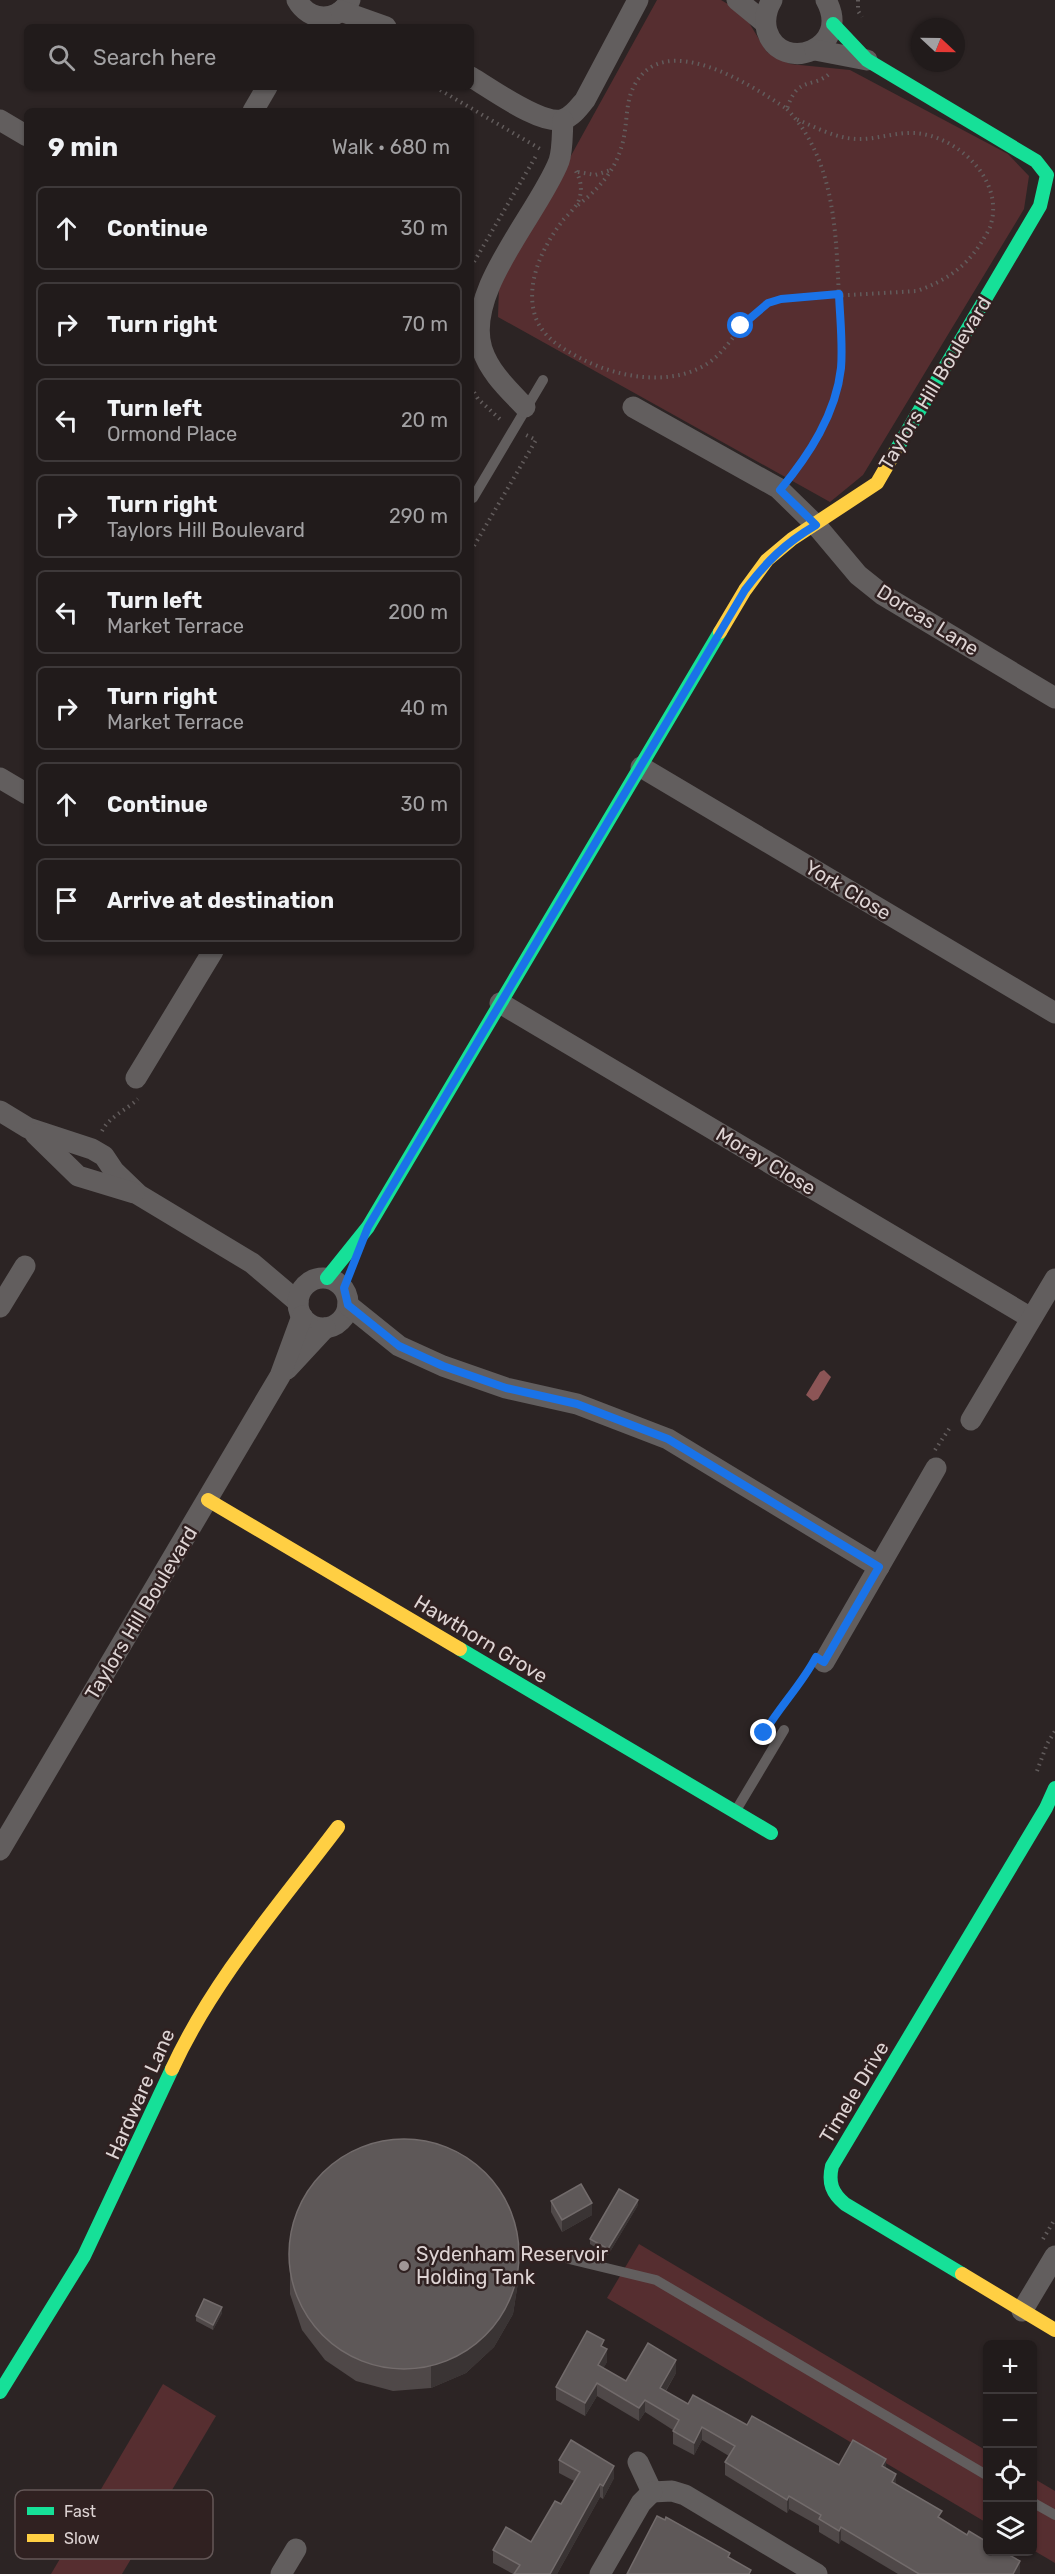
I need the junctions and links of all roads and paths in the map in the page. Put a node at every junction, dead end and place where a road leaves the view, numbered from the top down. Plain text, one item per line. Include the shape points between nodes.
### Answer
1 (638, 0) edge
2 (736, 0) edge
3 (772, 0) edge
4 (858, 0) edge
5 (299, 3) edge
6 (350, 4) edge
7 (831, 8) edge
8 (863, 20) dead end
9 (316, 22) edge
10 (765, 23) junction
11 (295, 24) edge
12 (382, 24) edge
13 (815, 50) junction
14 (867, 60) junction
15 (723, 72) dead end
16 (474, 79) edge
17 (265, 90) edge
18 (440, 90) edge
19 (256, 108) edge
20 (471, 108) edge
21 (787, 109) dead end
22 (474, 110) edge
23 (796, 118) junction
24 (0, 120) edge
25 (563, 120) junction
26 (24, 134) edge
27 (541, 149) junction
28 (559, 160) junction
29 (612, 169) junction
30 (577, 172) junction
31 (571, 212) junction
32 (474, 262) edge
33 (839, 294) junction
34 (543, 380) dead end
35 (525, 407) junction
36 (633, 407) dead end
37 (780, 490) junction
38 (474, 496) edge
39 (816, 525) junction
40 (1055, 698) edge
41 (641, 767) junction
42 (0, 778) edge
43 (24, 792) edge
44 (211, 954) edge
45 (500, 1003) junction
46 (1055, 1013) edge
47 (136, 1077) dead end
48 (0, 1111) edge
49 (28, 1128) junction
50 (139, 1195) junction
51 (368, 1227) joint
52 (252, 1263) junction
53 (25, 1266) dead end
54 (1055, 1279) edge
55 (332, 1301) junction
56 (0, 1307) edge
57 (300, 1309) junction
58 (1031, 1318) junction
59 (280, 1376) junction
60 (971, 1420) dead end
61 (936, 1468) dead end
62 (208, 1500) junction
63 (879, 1567) junction
64 (824, 1662) joint
65 (784, 1730) dead end
66 (777, 1741) junction
67 (1055, 1788) edge
68 (735, 1812) junction
69 (338, 1827) dead end
70 (771, 1833) dead end
71 (0, 1850) edge
72 (1055, 2256) edge
73 (569, 2259) dead end
74 (1022, 2311) junction
75 (1055, 2330) edge
76 (0, 2392) edge
77 (638, 2462) dead end
78 (983, 2474) edge
79 (652, 2492) junction
80 (1037, 2505) edge
81 (1055, 2515) edge
82 (297, 2549) dead end
83 (281, 2574) edge
84 (600, 2574) edge
85 (817, 2574) edge

1 - 25 street via 585,100
2 - 10 street
3 - 10 street
4 - 8 path
5 - 9 street
5 - 11 street
6 - 9 street
6 - 12 street
7 - 13 street via 824,44
7 - 14 street, Taylors Hill Boulevard
10 - 13 street, Taylors Hill Boulevard via 768,34 783,50 804,54
13 - 14 street, Taylors Hill Boulevard
14 - 39 street, Taylors Hill Boulevard via 1036,161 1047,175 1040,206 877,483
15 - 29 path via 681,61 662,62 644,73 634,86 621,151
16 - 25 street via 537,116
17 - 19 street
18 - 20 path
21 - 23 path
22 - 27 path
23 - 33 path via 822,168 836,231
23 - 33 path via 838,136 858,139 916,133 944,142 980,167 989,192 990,228 965,264 938,284 889,294
24 - 26 street
25 - 28 street
27 - 28 path
27 - 32 path
28 - 30 path
28 - 35 street via 481,308 482,347 496,377
29 - 30 path via 595,175
29 - 31 path via 594,193
30 - 31 path via 581,193
31 - 33 path via 537,265 532,308 546,337 589,363 615,372 647,378 691,371 720,354 741,326 768,303
33 - 37 path via 842,343 836,393 815,442
34 - 35 lane
35 - 38 lane
36 - 37 street, Dorcas Lane
37 - 39 street, Dorcas Lane
39 - 40 street, Dorcas Lane via 858,575 883,595
39 - 41 street, Taylors Hill Boulevard via 775,553 751,583
41 - 45 street, Taylors Hill Boulevard
41 - 46 street, York Close
42 - 43 street
44 - 47 street
45 - 51 street, Taylors Hill Boulevard
45 - 58 street, Moray Close
48 - 49 street
49 - 50 street via 78,1176
49 - 50 street via 104,1156
50 - 52 street
51 - 55 street, Taylors Hill Boulevard
52 - 55 street
52 - 57 street
53 - 56 street
54 - 58 street
55 - 57 street, Taylors Hill Boulevard via 299,1294
55 - 57 street via 311,1325
55 - 59 street, Taylors Hill Boulevard
55 - 63 street via 394,1342 443,1366 506,1388 577,1404 668,1439
57 - 59 street, Taylors Hill Boulevard
58 - 60 street
59 - 62 street, Taylors Hill Boulevard
61 - 63 street
62 - 68 street, Hawthorn Grove
62 - 71 street, Taylors Hill Boulevard
63 - 64 street
64 - 66 path via 816,1657 764,1733
65 - 66 lane
66 - 68 lane
67 - 74 street, Timele Drive via 829,2177 831,2188 845,2204
68 - 70 street, Hawthorn Grove
69 - 76 street, Hardware Lane via 210,1997 190,2030 84,2256
72 - 74 street
73 - 78 lane via 656,2280
74 - 75 street, Timele Drive
77 - 79 street
79 - 84 street via 641,2503
79 - 85 street via 685,2495
80 - 81 lane
82 - 83 street

